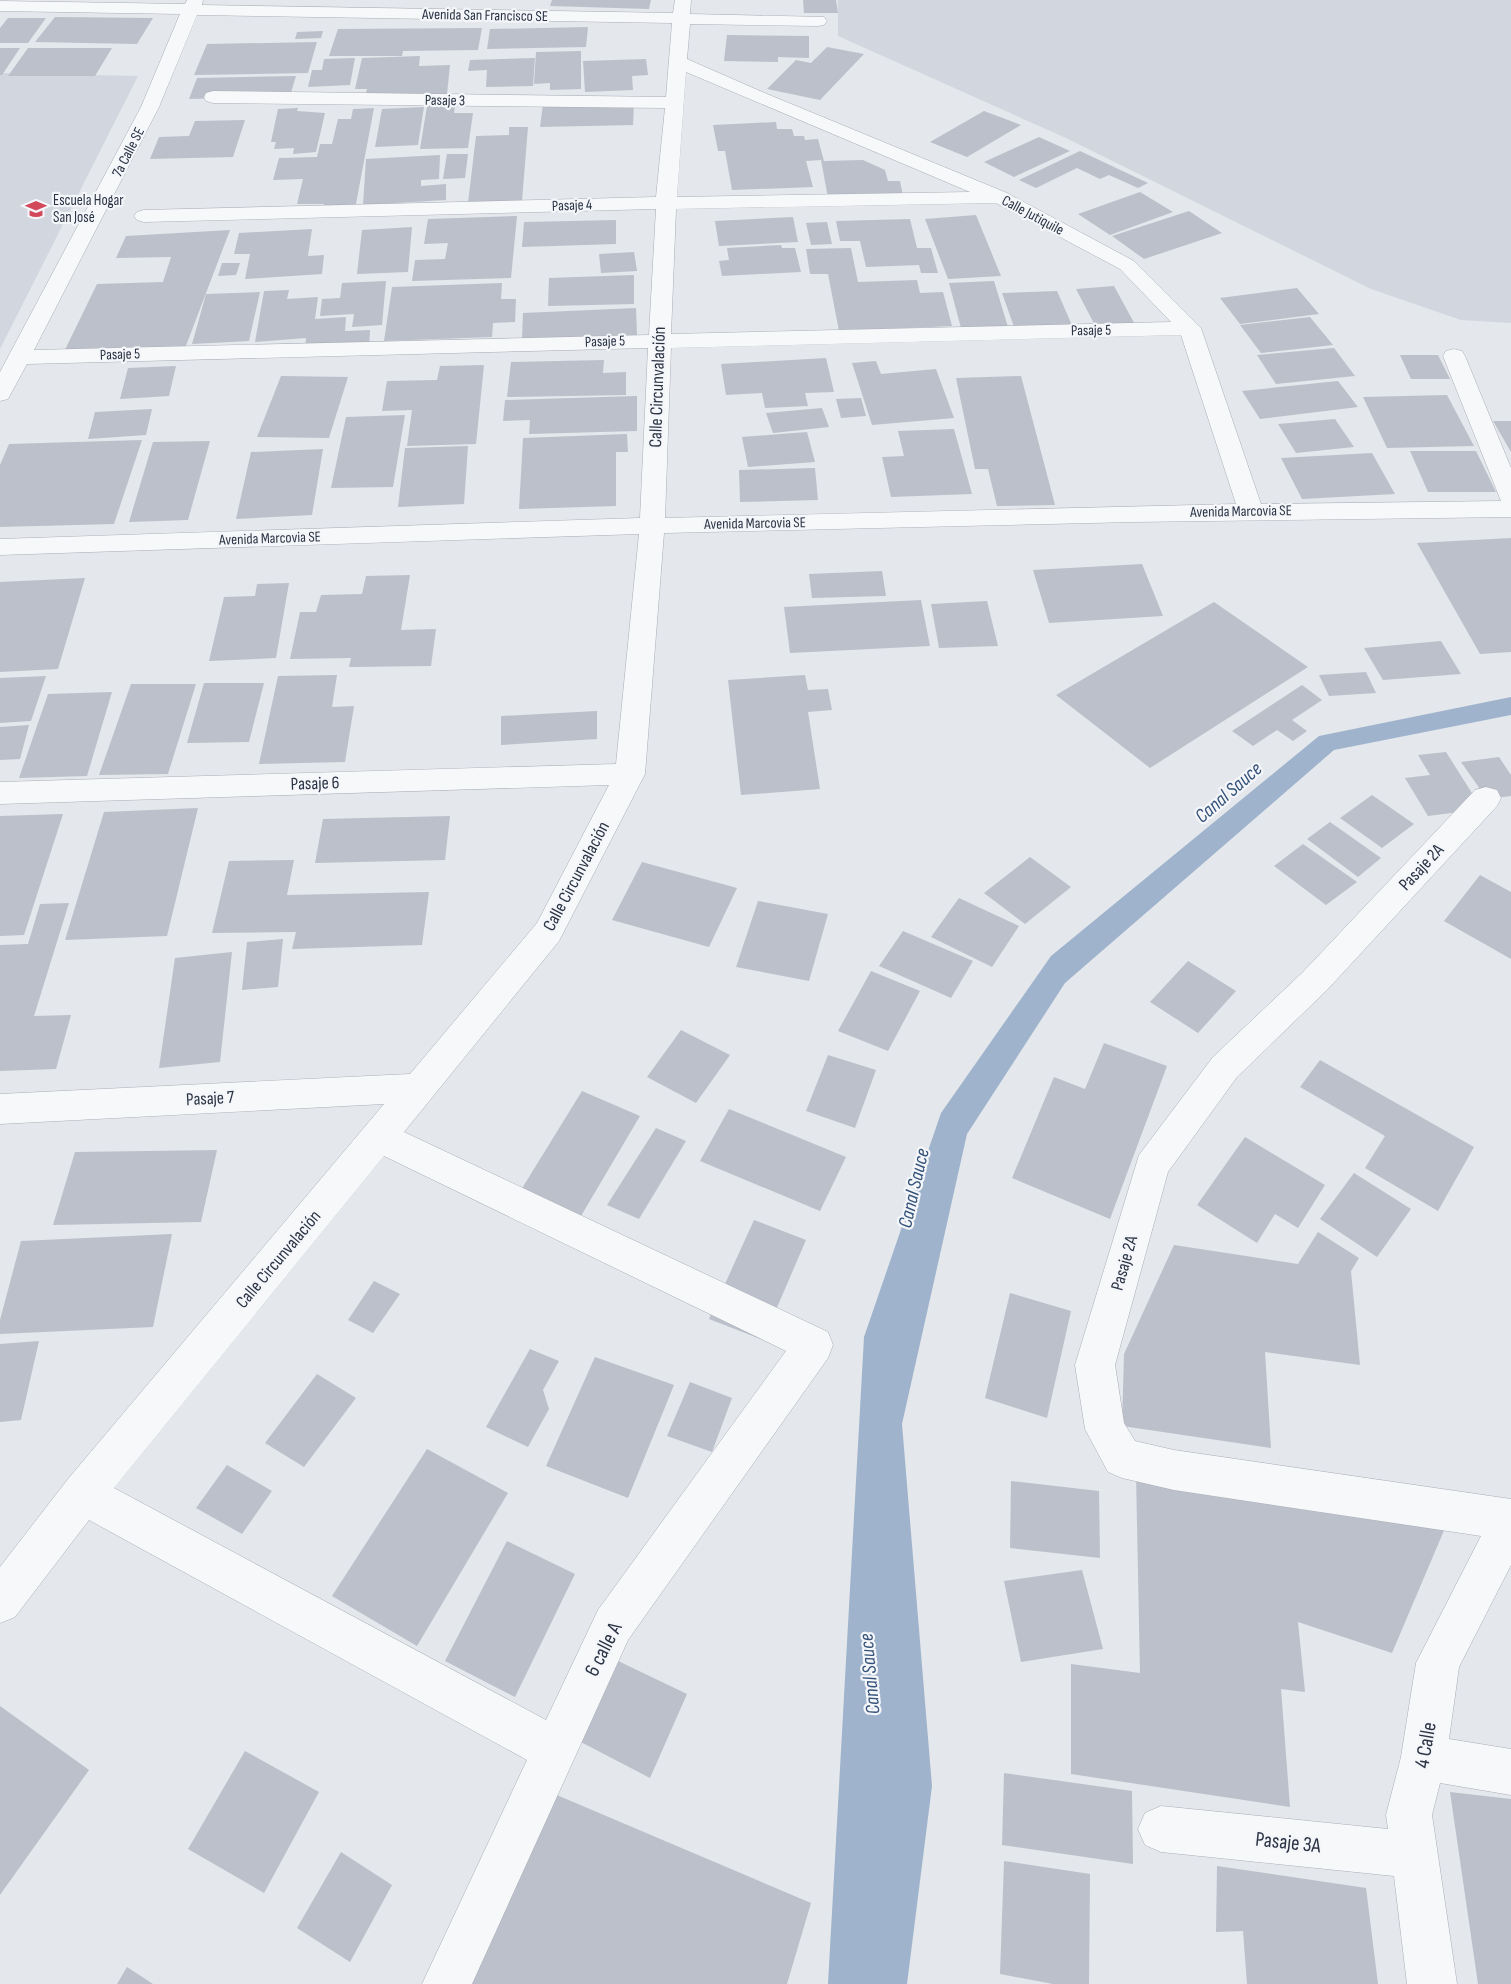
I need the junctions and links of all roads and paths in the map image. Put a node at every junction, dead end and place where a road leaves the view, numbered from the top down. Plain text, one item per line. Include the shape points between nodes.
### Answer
1 (192, 5) edge
2 (0, 6) edge
3 (682, 10) edge
4 (818, 21) dead end
5 (677, 61) junction
6 (213, 97) dead end
7 (676, 103) junction
8 (1000, 197) junction
9 (666, 203) junction
10 (144, 216) dead end
11 (1190, 328) junction
12 (659, 340) junction
13 (1454, 356) dead end
14 (21, 357) junction
15 (0, 394) edge
16 (1511, 498) edge
17 (1511, 509) edge
18 (1250, 510) junction
19 (652, 525) junction
20 (0, 547) edge
21 (630, 774) junction
22 (0, 793) edge
23 (1486, 798) dead end
24 (420, 1088) junction
25 (0, 1109) edge
26 (379, 1137) junction
27 (83, 1494) junction
28 (1511, 1520) edge
29 (0, 1602) edge
30 (555, 1750) junction
31 (1424, 1757) junction
32 (1511, 1772) edge
33 (1161, 1829) dead end
34 (1415, 1855) junction
35 (447, 1984) edge
36 (1432, 1984) edge

1 - 2 street, Avenida San Francisco SE
1 - 3 street, Avenida San Francisco SE
1 - 14 street, 7a Calle SE via 150,107
3 - 4 street, Avenida San Francisco SE
3 - 5 street, Calle Circunvalación
5 - 7 street, Calle Circunvalación
5 - 8 street, Calle Jutiquile
6 - 7 street, Pasaje 3
7 - 9 street, Calle Circunvalación
8 - 9 street, Pasaje 4
8 - 11 street, Calle Jutiquile via 1127,265
9 - 10 street, Pasaje 4
9 - 12 street, Calle Circunvalación
11 - 12 street, Pasaje 5
11 - 18 street, Calle Jutiquile
12 - 14 street, Pasaje 5
12 - 19 street, Calle Circunvalación
13 - 16 street
14 - 15 street, 7a Calle SE
17 - 18 street, Avenida Marcovia SE
18 - 19 street, Avenida Marcovia SE
19 - 20 street, Avenida Marcovia SE
19 - 21 street, Calle Circunvalación
21 - 22 street, Pasaje 6
21 - 24 street, Calle Circunvalación via 548,932
23 - 28 street, Pasaje 2A via 1315,981 1225,1067 1152,1166 1095,1365 1105,1430 1122,1458 1174,1470
24 - 25 street, Pasaje 7
24 - 26 street, Calle Circunvalación
26 - 27 street, Calle Circunvalación
26 - 30 street, 6 calle A via 814,1345 613,1625
27 - 29 street, Calle Circunvalación
27 - 30 street
28 - 31 street, 4 Calle via 1438,1663
30 - 35 street, 6 calle A
31 - 32 street
31 - 34 street, 4 Calle via 1410,1815
33 - 34 street, Pasaje 3A
34 - 36 street, 4 Calle

